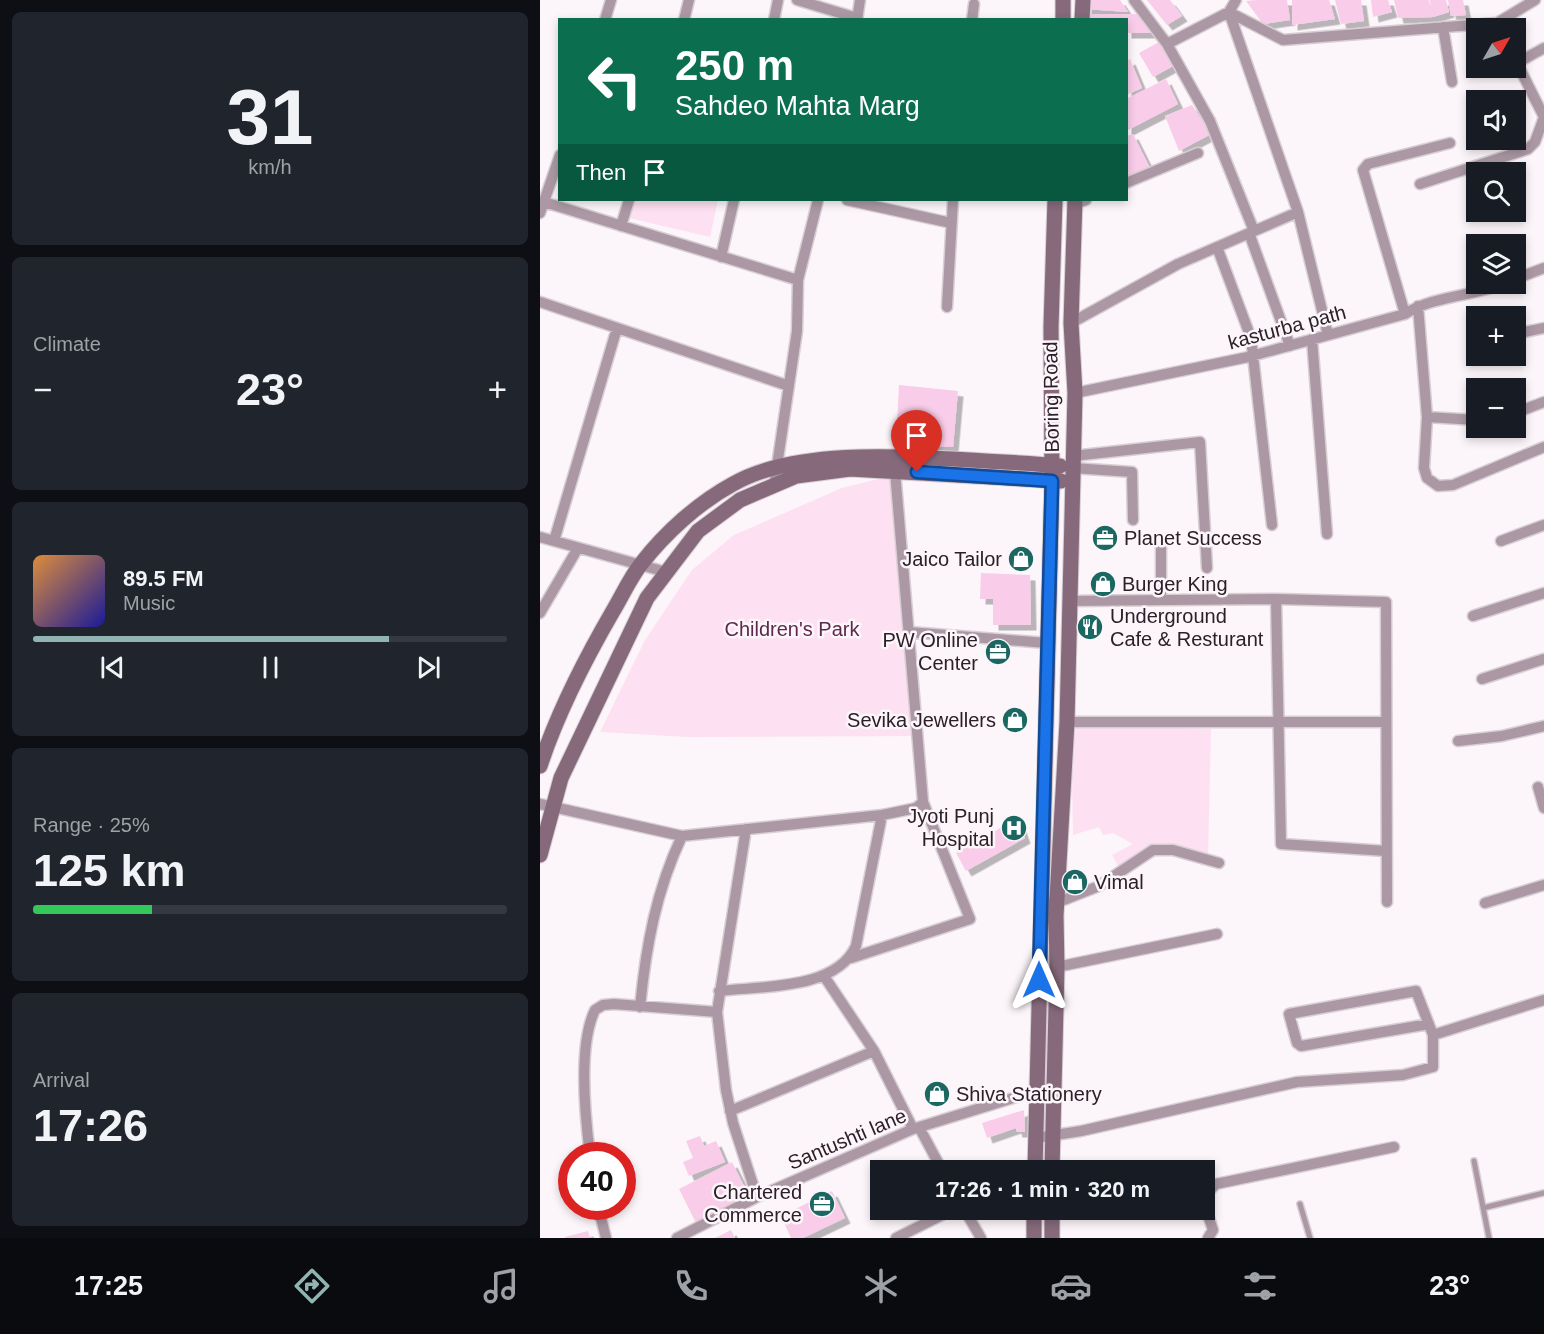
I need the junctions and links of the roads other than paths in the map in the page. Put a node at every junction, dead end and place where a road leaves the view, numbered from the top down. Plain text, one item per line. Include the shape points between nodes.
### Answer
1 (611, 0) edge
2 (689, 0) edge
3 (778, 0) edge
4 (797, 0) edge
5 (860, 0) edge
6 (1063, 0) edge
7 (1083, 0) edge
8 (1134, 0) edge
9 (1236, 0) edge
10 (1535, 0) edge
11 (974, 4) dead end
12 (1229, 12) junction
13 (606, 18) edge
14 (684, 18) edge
15 (774, 18) edge
16 (854, 18) edge
17 (857, 18) edge
18 (972, 18) edge
19 (1062, 18) edge
20 (1082, 18) edge
21 (1510, 18) edge
22 (1443, 27) junction
23 (1466, 27) edge
24 (1167, 44) junction
25 (1544, 48) edge
26 (1526, 56) edge
27 (1524, 78) edge
28 (1452, 82) dead end
29 (1544, 117) edge
30 (1450, 143) dead end
31 (1198, 153) dead end
32 (558, 161) edge
33 (1128, 182) edge
34 (1420, 184) dead end
35 (629, 201) edge
36 (734, 201) edge
37 (818, 201) edge
38 (852, 201) edge
39 (953, 201) edge
40 (1055, 201) edge
41 (1079, 201) edge
42 (542, 208) edge
43 (1298, 212) junction
44 (951, 223) junction
45 (621, 226) junction
46 (1251, 232) junction
47 (1217, 247) junction
48 (721, 257) junction
49 (1544, 268) edge
50 (1526, 275) edge
51 (798, 280) junction
52 (1472, 294) edge
53 (540, 302) edge
54 (1418, 306) junction
55 (947, 307) dead end
56 (1405, 314) junction
57 (1071, 323) junction
58 (617, 328) junction
59 (1544, 328) edge
60 (1526, 332) edge
61 (1328, 335) junction
62 (1312, 339) junction
63 (1290, 346) junction
64 (1253, 356) junction
65 (789, 386) junction
66 (1075, 393) junction
67 (1544, 402) edge
68 (1526, 409) edge
69 (1427, 417) junction
70 (1466, 419) edge
71 (1544, 447) edge
72 (777, 468) junction
73 (1073, 468) junction
74 (894, 471) junction
75 (1051, 473) junction
76 (774, 486) junction
77 (1133, 520) dead end
78 (1272, 525) dead end
79 (1544, 525) edge
80 (1327, 534) dead end
81 (540, 537) edge
82 (554, 541) junction
83 (1501, 541) dead end
84 (578, 548) junction
85 (1161, 548) dead end
86 (640, 565) junction
87 (1207, 568) dead end
88 (666, 572) junction
89 (1544, 593) edge
90 (1161, 598) junction
91 (1276, 598) junction
92 (1070, 601) junction
93 (540, 613) edge
94 (1473, 616) dead end
95 (909, 632) junction
96 (1046, 643) junction
97 (1544, 659) edge
98 (1482, 679) dead end
99 (1067, 722) junction
100 (1386, 722) junction
101 (1279, 724) junction
102 (1544, 726) edge
103 (1458, 741) dead end
104 (540, 766) edge
105 (1538, 787) dead end
106 (923, 802) junction
107 (546, 805) edge
108 (1544, 808) edge
109 (882, 815) junction
110 (746, 829) junction
111 (682, 836) junction
112 (1386, 850) junction
113 (540, 855) edge
114 (1219, 863) dead end
115 (1544, 885) edge
116 (1387, 902) dead end
117 (1040, 903) junction
118 (1056, 903) junction
119 (1485, 903) dead end
120 (1217, 934) dead end
121 (851, 958) junction
122 (1057, 967) junction
123 (824, 976) junction
124 (719, 991) junction
125 (1544, 1000) edge
126 (640, 1007) junction
127 (717, 1012) junction
128 (1431, 1029) junction
129 (874, 1051) junction
130 (1039, 1090) junction
131 (730, 1111) junction
132 (916, 1128) junction
133 (1052, 1134) junction
134 (1036, 1138) junction
135 (589, 1142) edge
136 (1394, 1147) dead end
137 (936, 1160) edge
138 (1035, 1160) edge
139 (1052, 1160) edge
140 (1474, 1161) dead end
141 (1215, 1185) edge
142 (1544, 1193) edge
143 (757, 1197) junction
144 (1300, 1204) dead end
145 (1483, 1208) junction
146 (602, 1220) edge
147 (932, 1220) edge
148 (970, 1220) edge
149 (1034, 1220) edge
150 (1052, 1220) edge
151 (1210, 1220) edge
152 (606, 1238) edge
153 (677, 1238) edge
154 (896, 1238) edge
155 (981, 1238) edge
156 (1034, 1238) edge
157 (1052, 1238) edge
158 (1208, 1238) edge
159 (1310, 1238) edge
160 (1489, 1238) edge

1 - 13 street
2 - 14 street
3 - 15 street
4 - 16 street
5 - 17 street
6 - 19 street
7 - 20 street
8 - 24 street
9 - 12 street
10 - 21 street
11 - 18 street
12 - 22 street via 1283,40
12 - 24 street
12 - 43 street
22 - 23 street
22 - 28 street
24 - 46 street via 1210,122
25 - 26 street
27 - 29 street
29 - 34 street via 1535,142 1528,149
30 - 56 street via 1371,163 1363,170
31 - 33 street
32 - 42 street
35 - 45 street
36 - 48 street
37 - 51 street
38 - 44 street
39 - 44 street
40 - 75 street via 1051,262
41 - 57 street, Boring Road
42 - 45 street
43 - 46 street
43 - 61 street
44 - 55 street
45 - 48 street
46 - 47 street
46 - 63 street
47 - 57 street
47 - 64 street via 1249,330
48 - 51 street
49 - 50 street
51 - 65 street via 797,331
52 - 54 street, kasturba path
53 - 58 street
54 - 56 street, kasturba path
54 - 69 street
56 - 61 street, kasturba path
57 - 66 street, Boring Road
58 - 65 street
58 - 82 street
59 - 60 street
61 - 62 street, kasturba path
62 - 63 street, kasturba path
62 - 80 street
63 - 64 street, kasturba path
64 - 66 street, kasturba path
64 - 78 street
65 - 72 street
66 - 73 street, Boring Road
67 - 68 street
69 - 70 street
69 - 71 street via 1424,474 1438,486 1468,480
72 - 75 street via 885,455
72 - 76 street
72 - 86 street via 734,483 700,506 668,533
73 - 75 street
73 - 77 street via 1132,472
73 - 87 street via 1200,442
73 - 92 street, Boring Road
74 - 75 street
74 - 76 street via 850,469 796,476
74 - 95 street
75 - 96 street
76 - 88 street via 740,500 698,531
79 - 83 street
81 - 82 street
82 - 84 street
84 - 86 street
84 - 93 street
85 - 90 street
86 - 88 street
86 - 104 street via 555,721
88 - 107 street via 647,598
89 - 94 street
90 - 91 street
90 - 92 street
91 - 100 street via 1386,602
91 - 101 street
92 - 99 street, Boring Road
95 - 96 street
95 - 106 street
96 - 117 street
97 - 98 street
99 - 101 street
99 - 118 street, Boring Road
100 - 101 street
100 - 112 street
101 - 112 street via 1281,844
102 - 103 street
105 - 108 street
106 - 109 street via 916,808
106 - 121 street via 970,919
107 - 111 street
107 - 113 street
109 - 110 street
109 - 121 street
110 - 111 street
110 - 124 street
111 - 126 street via 658,894
112 - 116 street
114 - 118 street via 1173,850 1153,850 1108,882
115 - 119 street
117 - 118 street
117 - 130 street
118 - 122 street, Boring Road
120 - 122 street
121 - 123 street
122 - 133 street, Boring Road
123 - 124 street
123 - 129 street
124 - 127 street
125 - 128 street
126 - 127 street
126 - 135 street via 603,1005 590,1020 585,1097
127 - 131 street
128 - 128 street via 1416,991 1289,1014 1297,1042 1305,1046
128 - 133 street via 1433,1067 1297,1082 1081,1131
129 - 131 street
129 - 132 street
130 - 132 street, Santushti lane
130 - 134 street
131 - 143 street
132 - 137 street
132 - 143 street, Santushti lane
133 - 134 street
133 - 139 street, Boring Road
134 - 138 street
136 - 141 street
140 - 145 lane
142 - 145 lane
143 - 153 street, Santushti lane
144 - 159 lane
145 - 160 lane
146 - 152 street
147 - 154 street
148 - 155 street
149 - 156 street
150 - 157 street
151 - 158 street via 1213,1230

